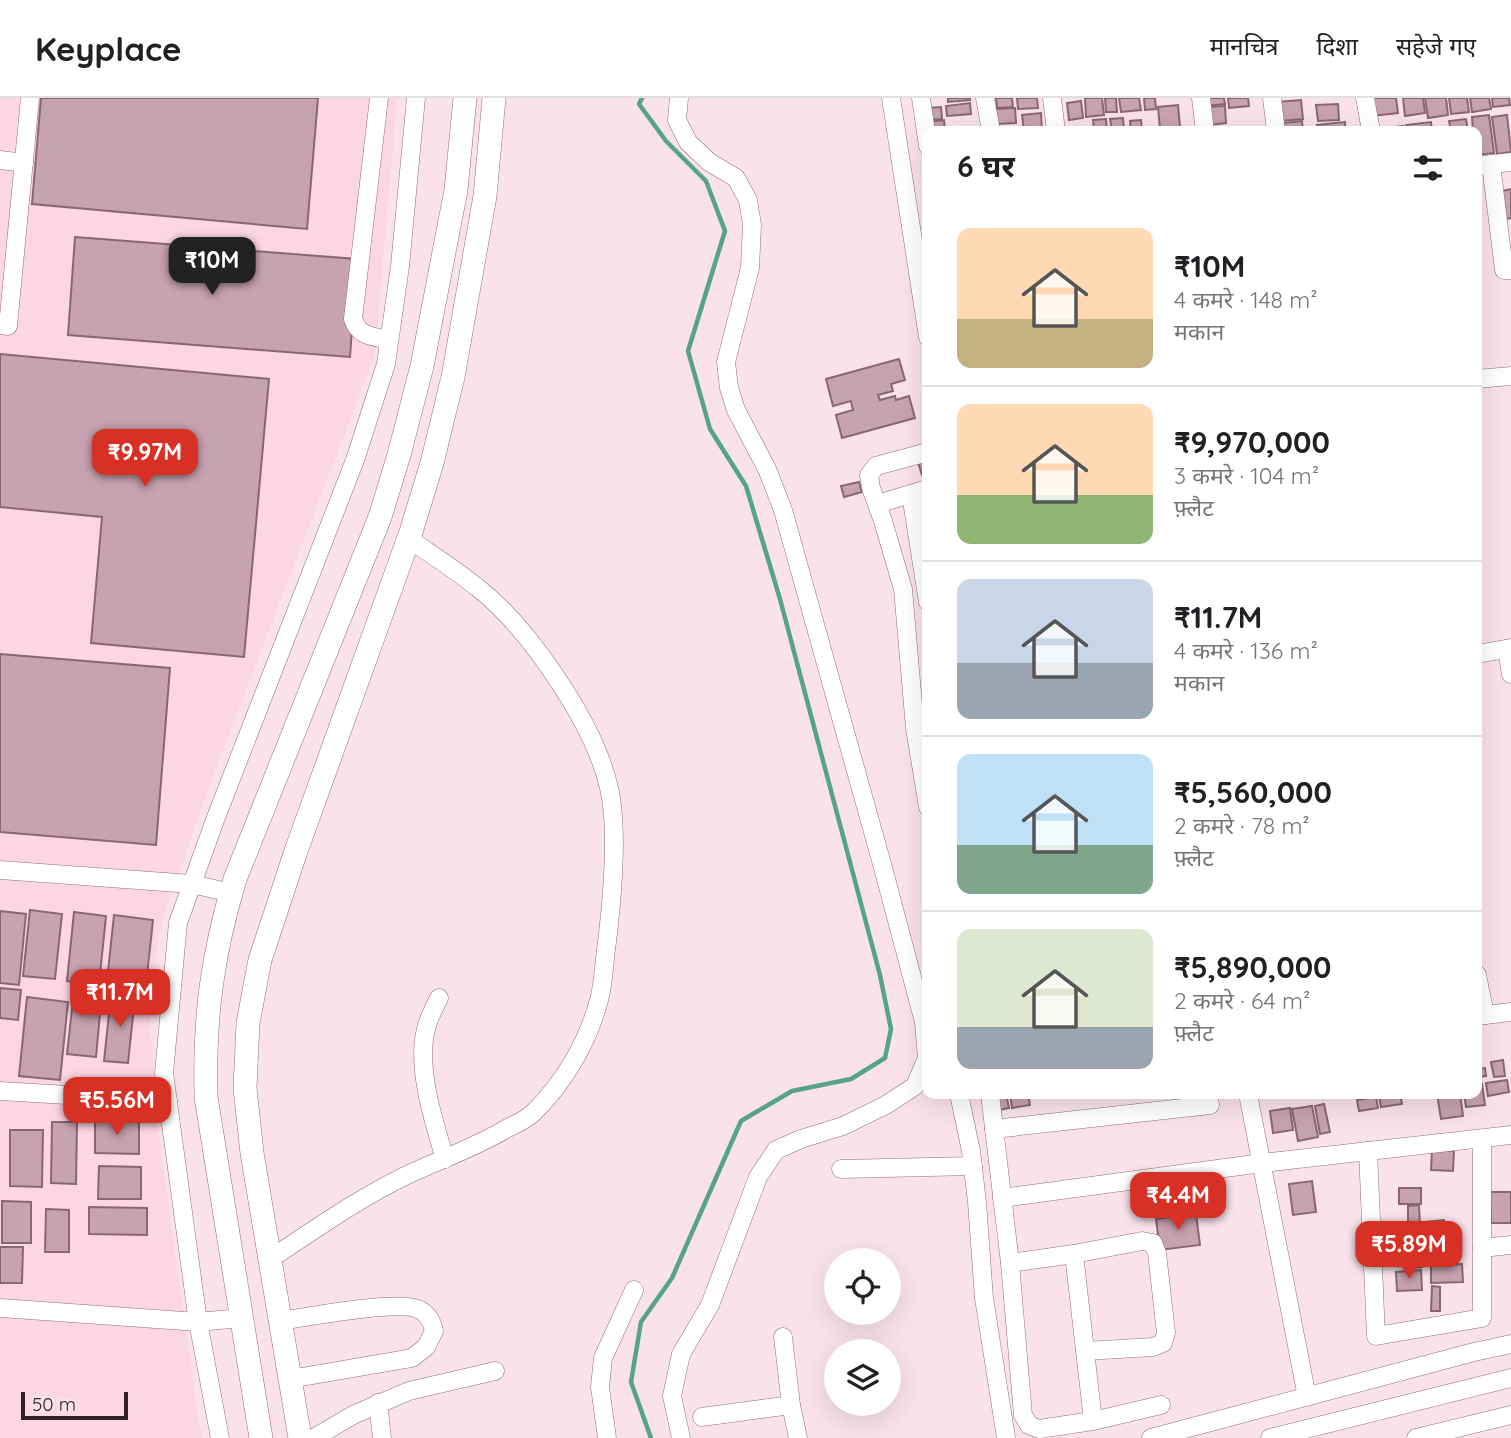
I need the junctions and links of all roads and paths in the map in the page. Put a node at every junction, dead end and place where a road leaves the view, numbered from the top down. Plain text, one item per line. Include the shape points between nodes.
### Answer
1 (30, 98) edge
2 (379, 98) edge
3 (416, 98) edge
4 (465, 98) edge
5 (494, 98) edge
6 (679, 98) edge
7 (891, 98) edge
8 (921, 98) edge
9 (985, 98) edge
10 (1052, 98) edge
11 (1201, 98) edge
12 (1272, 98) edge
13 (1365, 98) edge
14 (925, 126) edge
15 (989, 126) edge
16 (1055, 126) edge
17 (1204, 126) edge
18 (1275, 126) edge
19 (1370, 126) edge
20 (0, 160) edge
21 (1511, 162) edge
22 (24, 163) junction
23 (1484, 165) edge
24 (1511, 270) edge
25 (922, 298) edge
26 (0, 325) edge
27 (389, 340) junction
28 (1511, 376) edge
29 (1482, 379) edge
30 (922, 454) edge
31 (922, 490) edge
32 (922, 492) edge
33 (877, 504) junction
34 (408, 539) junction
35 (922, 551) edge
36 (1509, 648) edge
37 (1482, 653) edge
38 (1511, 674) edge
39 (922, 771) edge
40 (0, 870) edge
41 (192, 884) junction
42 (231, 893) junction
43 (439, 998) dead end
44 (1511, 1012) edge
45 (922, 1014) edge
46 (1482, 1016) edge
47 (922, 1070) edge
48 (0, 1091) edge
49 (960, 1099) edge
50 (991, 1099) edge
51 (1209, 1099) edge
52 (1249, 1099) edge
53 (168, 1101) junction
54 (994, 1129) junction
55 (1511, 1136) edge
56 (1482, 1139) junction
57 (1368, 1151) junction
58 (445, 1159) junction
59 (1262, 1163) junction
60 (972, 1166) junction
61 (841, 1169) dead end
62 (1002, 1198) junction
63 (1511, 1245) edge
64 (1482, 1248) junction
65 (1074, 1254) junction
66 (270, 1259) junction
67 (1010, 1263) junction
68 (634, 1290) dead end
69 (0, 1308) edge
70 (242, 1318) junction
71 (281, 1321) junction
72 (198, 1322) junction
73 (783, 1337) dead end
74 (1511, 1345) edge
75 (1085, 1350) junction
76 (495, 1371) dead end
77 (1511, 1377) edge
78 (290, 1379) junction
79 (1307, 1397) junction
80 (378, 1403) junction
81 (791, 1405) junction
82 (1161, 1405) dead end
83 (1511, 1415) edge
84 (702, 1417) dead end
85 (1093, 1421) junction
86 (220, 1438) edge
87 (261, 1438) edge
88 (300, 1438) edge
89 (314, 1438) edge
90 (382, 1438) edge
91 (607, 1438) edge
92 (681, 1438) edge
93 (798, 1438) edge
94 (1006, 1438) edge
95 (1151, 1438) edge
96 (1270, 1438) edge
97 (1416, 1438) edge

1 - 22 street
2 - 27 street via 353,319 361,334
3 - 27 street
4 - 42 main road via 456,190 422,366 399,455 380,517
5 - 34 main road via 485,196 453,377
6 - 45 street via 677,120 688,142 736,178 748,200 750,268 726,362 729,388 783,510
7 - 25 street
8 - 14 street
9 - 15 street
10 - 16 street
11 - 17 street
12 - 18 street
13 - 19 street
20 - 22 street
21 - 23 street
22 - 26 street via 8,326
23 - 24 street via 1504,270
27 - 41 street via 386,364 355,460
28 - 29 street
30 - 33 street via 876,466 869,475
31 - 33 street
32 - 35 street via 913,508
33 - 39 street via 903,589
34 - 58 street via 479,588 537,652 596,748 609,785 613,820 609,927 600,999 588,1032 554,1092 530,1116
34 - 66 main road via 260,960 248,1023 245,1088
36 - 37 street
36 - 38 street
40 - 41 street
41 - 42 street
41 - 53 street via 178,923 171,984 164,1073
42 - 70 main road via 210,982 206,1097
43 - 58 street via 426,1027 424,1068
44 - 46 street
47 - 92 street via 915,1086 886,1105 776,1150 758,1178 710,1305 681,1354 672,1396
48 - 53 street
49 - 60 street
50 - 54 street
51 - 54 street via 1210,1105
52 - 59 street
53 - 72 street
54 - 62 street
55 - 56 street
56 - 57 street
56 - 64 street
57 - 59 street
57 - 64 street via 1376,1336 1482,1318
58 - 66 street via 367,1195
59 - 62 street
59 - 79 street
60 - 61 street
60 - 94 street via 984,1298
62 - 67 street
63 - 64 street
65 - 67 street
65 - 75 street
65 - 75 street via 1142,1241 1153,1243 1157,1253 1166,1333 1163,1343 1153,1348
66 - 71 main road
67 - 85 street via 1023,1415 1029,1425 1039,1429
68 - 91 street via 603,1358 600,1387
69 - 72 street
70 - 72 street
70 - 87 main road
71 - 78 main road
71 - 78 street via 381,1307 418,1308 432,1320 434,1331 426,1347 412,1358
72 - 86 street
73 - 81 street
74 - 79 street
75 - 85 street
76 - 80 street
77 - 96 street
78 - 88 main road
79 - 95 street
80 - 89 street
80 - 90 street
81 - 84 street
81 - 93 street
82 - 85 street
83 - 97 street

